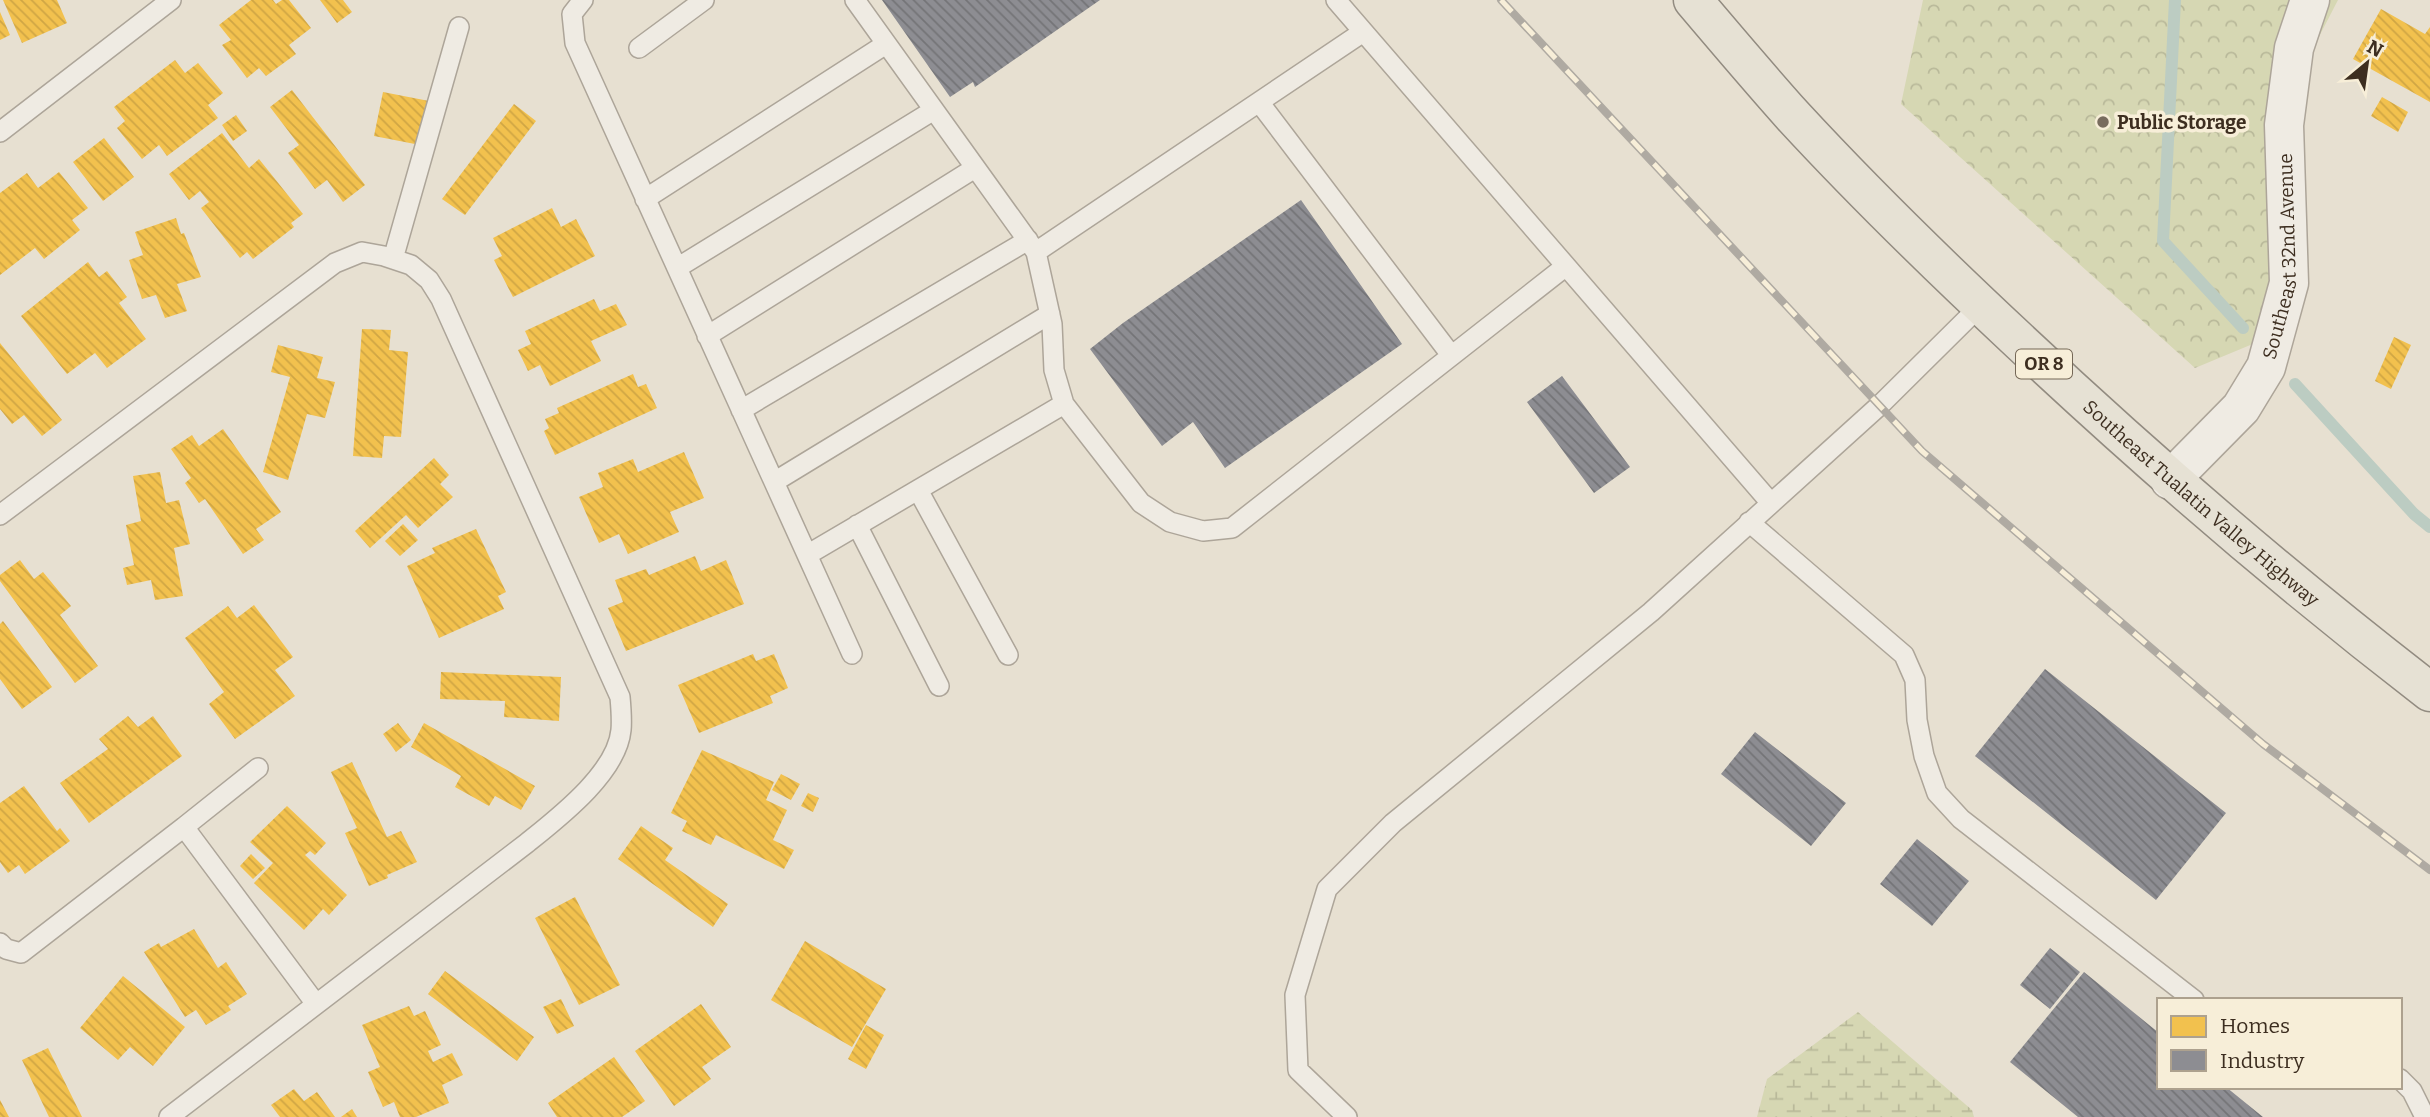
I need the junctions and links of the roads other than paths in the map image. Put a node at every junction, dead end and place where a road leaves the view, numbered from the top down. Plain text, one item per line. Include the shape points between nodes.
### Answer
1 (171, 0) edge
2 (583, 0) edge
3 (704, 0) edge
4 (855, 0) edge
5 (1336, 0) edge
6 (1693, 0) edge
7 (2311, 0) edge
8 (459, 27) dead end
9 (1363, 32) junction
10 (886, 44) junction
11 (639, 48) dead end
12 (1259, 102) junction
13 (934, 110) junction
14 (0, 132) edge
15 (975, 168) junction
16 (645, 198) junction
17 (1032, 246) junction
18 (393, 259) junction
19 (1566, 266) junction
20 (677, 268) junction
21 (1981, 306) junction
22 (1050, 314) junction
23 (708, 336) junction
24 (1451, 355) junction
25 (1064, 404) junction
26 (741, 410) junction
27 (2170, 480) junction
28 (774, 482) junction
29 (918, 490) junction
30 (1770, 502) junction
31 (0, 515) edge
32 (1749, 522) junction
33 (858, 525) junction
34 (807, 555) junction
35 (852, 653) dead end
36 (1008, 655) dead end
37 (939, 686) dead end
38 (2430, 692) edge
39 (258, 768) dead end
40 (184, 827) junction
41 (0, 943) edge
42 (2191, 998) edge
43 (316, 1004) junction
44 (2402, 1081) edge
45 (169, 1117) edge
46 (1347, 1117) edge
47 (2425, 1117) edge

1 - 14 lane
2 - 16 lane via 572,14 575,43
3 - 11 lane
4 - 10 lane
5 - 9 lane
6 - 21 main road, Southeast Tualatin Valley Highway / OR 8 via 1794,117
7 - 27 street, Southeast 32nd Avenue via 2294,48 2284,125 2289,283 2266,367 2241,408
8 - 18 lane
9 - 12 lane
9 - 19 lane
10 - 13 lane
10 - 16 lane
12 - 17 lane
12 - 24 lane
13 - 15 lane
13 - 20 lane
15 - 17 lane
15 - 23 lane
16 - 20 lane
17 - 22 lane
17 - 26 lane
18 - 31 lane via 362,251 335,263
18 - 43 lane via 411,265 429,280 441,299 620,697 621,732 595,782 575,804
19 - 24 lane
19 - 30 lane
20 - 23 lane
21 - 27 main road, Southeast Tualatin Valley Highway / OR 8
21 - 30 lane via 1880,405
22 - 25 lane via 1054,370
22 - 28 lane
23 - 26 lane
24 - 25 lane via 1232,528 1203,531 1170,522 1141,503
25 - 29 lane
26 - 28 lane
27 - 38 main road, Southeast Tualatin Valley Highway / OR 8
28 - 34 lane
29 - 33 lane
29 - 36 lane
30 - 32 lane
32 - 42 lane via 1904,655 1915,680 1924,756 1937,793 1961,819
32 - 46 lane via 1651,612 1393,823 1327,889 1295,995 1298,1070
33 - 34 lane
33 - 37 lane
34 - 35 lane
39 - 40 lane
40 - 41 lane via 21,953
40 - 43 lane
43 - 45 lane
44 - 47 lane

